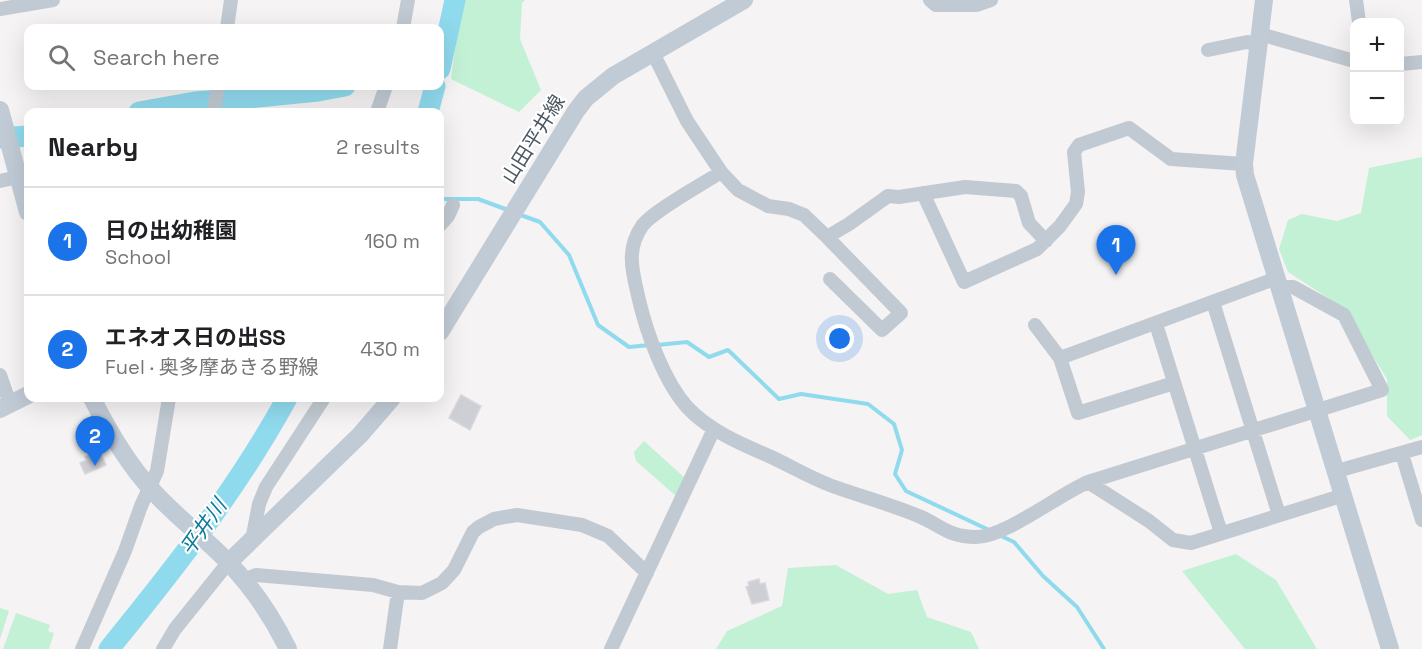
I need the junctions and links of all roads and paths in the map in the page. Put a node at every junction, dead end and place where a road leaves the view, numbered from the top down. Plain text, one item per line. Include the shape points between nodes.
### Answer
1 (52, 0) edge
2 (231, 0) edge
3 (408, 0) edge
4 (744, 0) edge
5 (930, 0) edge
6 (991, 0) edge
7 (1264, 0) edge
8 (1356, 0) edge
9 (0, 9) edge
10 (1358, 18) edge
11 (228, 24) edge
12 (404, 24) edge
13 (1259, 39) junction
14 (1208, 50) dead end
15 (653, 52) junction
16 (1350, 60) edge
17 (1422, 62) edge
18 (1404, 64) edge
19 (217, 90) edge
20 (385, 90) edge
21 (215, 108) edge
22 (378, 108) edge
23 (1, 121) edge
24 (1244, 164) junction
25 (721, 172) junction
26 (9, 179) edge
27 (923, 193) junction
28 (24, 205) edge
29 (451, 208) dead end
30 (444, 219) edge
31 (827, 237) junction
32 (1046, 240) junction
33 (830, 279) dead end
34 (1279, 283) junction
35 (1213, 302) junction
36 (1156, 324) junction
37 (1035, 325) dead end
38 (444, 326) edge
39 (1060, 358) junction
40 (0, 375) edge
41 (1174, 383) junction
42 (24, 397) edge
43 (94, 402) edge
44 (168, 402) edge
45 (321, 402) edge
46 (389, 402) edge
47 (5, 406) edge
48 (1317, 410) junction
49 (714, 429) junction
50 (1253, 430) junction
51 (1422, 447) edge
52 (1195, 449) junction
53 (1402, 454) junction
54 (1337, 471) junction
55 (1088, 482) junction
56 (150, 488) junction
57 (1344, 495) junction
58 (1279, 515) junction
59 (1422, 520) edge
60 (1221, 533) junction
61 (252, 540) junction
62 (224, 559) junction
63 (647, 573) junction
64 (243, 580) junction
65 (398, 592) junction
66 (82, 649) edge
67 (163, 649) edge
68 (288, 649) edge
69 (390, 649) edge
70 (611, 649) edge
71 (1390, 649) edge

1 - 9 street
2 - 11 street
3 - 12 street
4 - 15 main road, 山田平井線
5 - 6 street via 936,5 977,5
7 - 13 main road
8 - 10 street
13 - 14 street
13 - 16 street
13 - 24 main road
15 - 25 street via 687,121
15 - 38 main road, 山田平井線 via 602,84 581,104
17 - 18 street
19 - 21 street
20 - 22 street
23 - 26 main road
24 - 32 street via 1171,159 1129,128 1079,145 1074,152 1076,204
24 - 34 main road
25 - 31 street via 738,190 768,206 804,215
25 - 49 street via 643,225 632,246 631,259 643,314 678,395
26 - 28 main road
27 - 31 street via 888,196
27 - 32 street via 965,187 1016,191 1029,223
27 - 32 street via 964,282 1037,249
29 - 30 street
31 - 33 street via 901,314 882,330
34 - 35 street
34 - 48 main road
34 - 48 street via 1344,315 1382,390
35 - 36 street
35 - 50 street
36 - 39 street
36 - 41 street
37 - 39 street
39 - 41 street via 1078,413
40 - 47 street
41 - 52 street
42 - 47 main road
43 - 56 main road via 123,453
44 - 56 street via 157,471
45 - 61 street via 266,487
46 - 61 main road
48 - 50 street
48 - 54 main road
49 - 55 street via 831,486 921,517 949,533 974,537 990,536
49 - 63 street
50 - 52 street
50 - 58 street
51 - 53 street
52 - 55 street
52 - 60 street
53 - 54 street
53 - 59 street
54 - 57 main road
55 - 60 street via 1173,540 1191,543
56 - 62 main road
56 - 66 street
57 - 58 street
57 - 71 main road
58 - 60 street
61 - 62 main road
62 - 64 main road
62 - 67 street
63 - 65 street via 608,536 582,525 517,515 494,519 473,532 454,570 442,583 422,593
63 - 70 street
64 - 65 street via 256,575 373,585
64 - 68 main road
65 - 69 street

